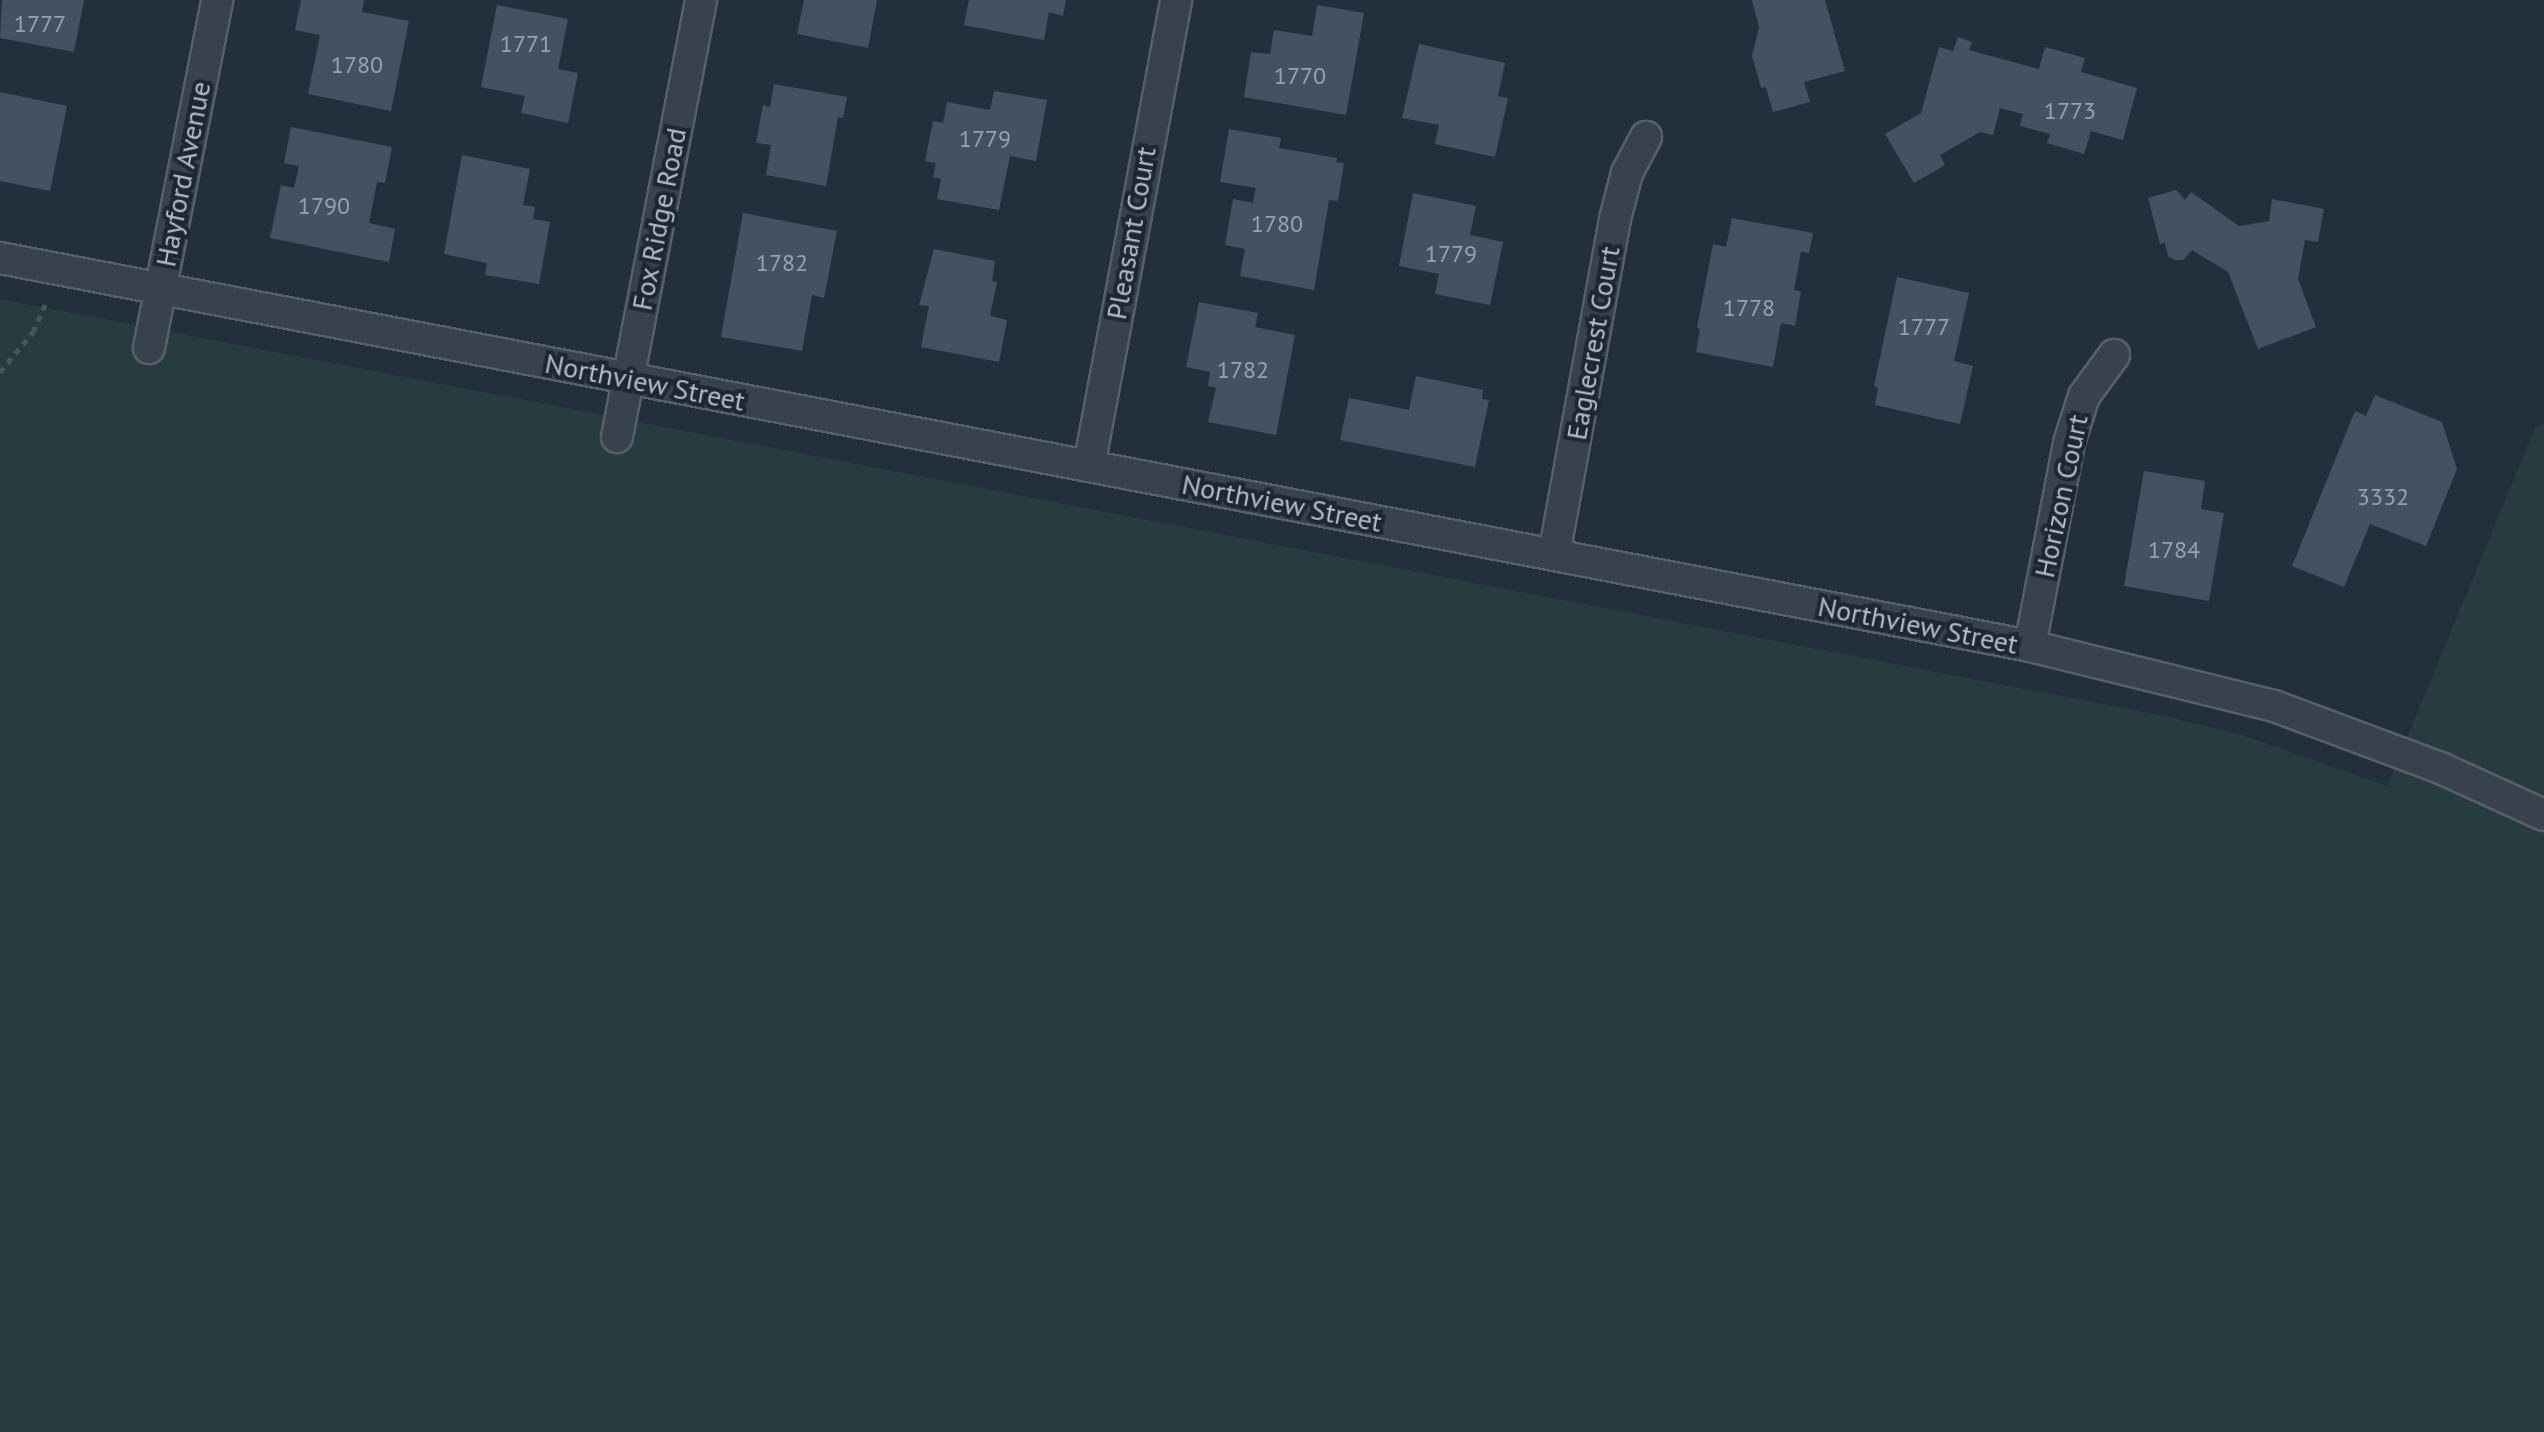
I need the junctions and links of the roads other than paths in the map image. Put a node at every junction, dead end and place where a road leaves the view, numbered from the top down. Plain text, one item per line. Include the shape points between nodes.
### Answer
1 (217, 0) edge
2 (701, 0) edge
3 (1176, 0) edge
4 (1646, 137) dead end
5 (0, 258) edge
6 (161, 289) junction
7 (149, 348) dead end
8 (2114, 355) dead end
9 (629, 378) junction
10 (617, 437) dead end
11 (1089, 466) junction
12 (1554, 555) junction
13 (2030, 646) junction
14 (2544, 815) edge

1 - 6 street, Hayford Avenue
2 - 9 street, Fox Ridge Road
3 - 11 street, Pleasant Court
4 - 12 street, Eaglecrest Court via 1627,173 1615,219
5 - 6 street, Northview Street
6 - 7 street, Hayford Avenue
6 - 9 street, Northview Street
8 - 13 street, Horizon Court via 2084,396 2069,443
9 - 10 street, Fox Ridge Road
9 - 11 street, Northview Street
11 - 12 street, Northview Street
12 - 13 street, Northview Street
13 - 14 street, Northview Street via 2274,706 2428,763

